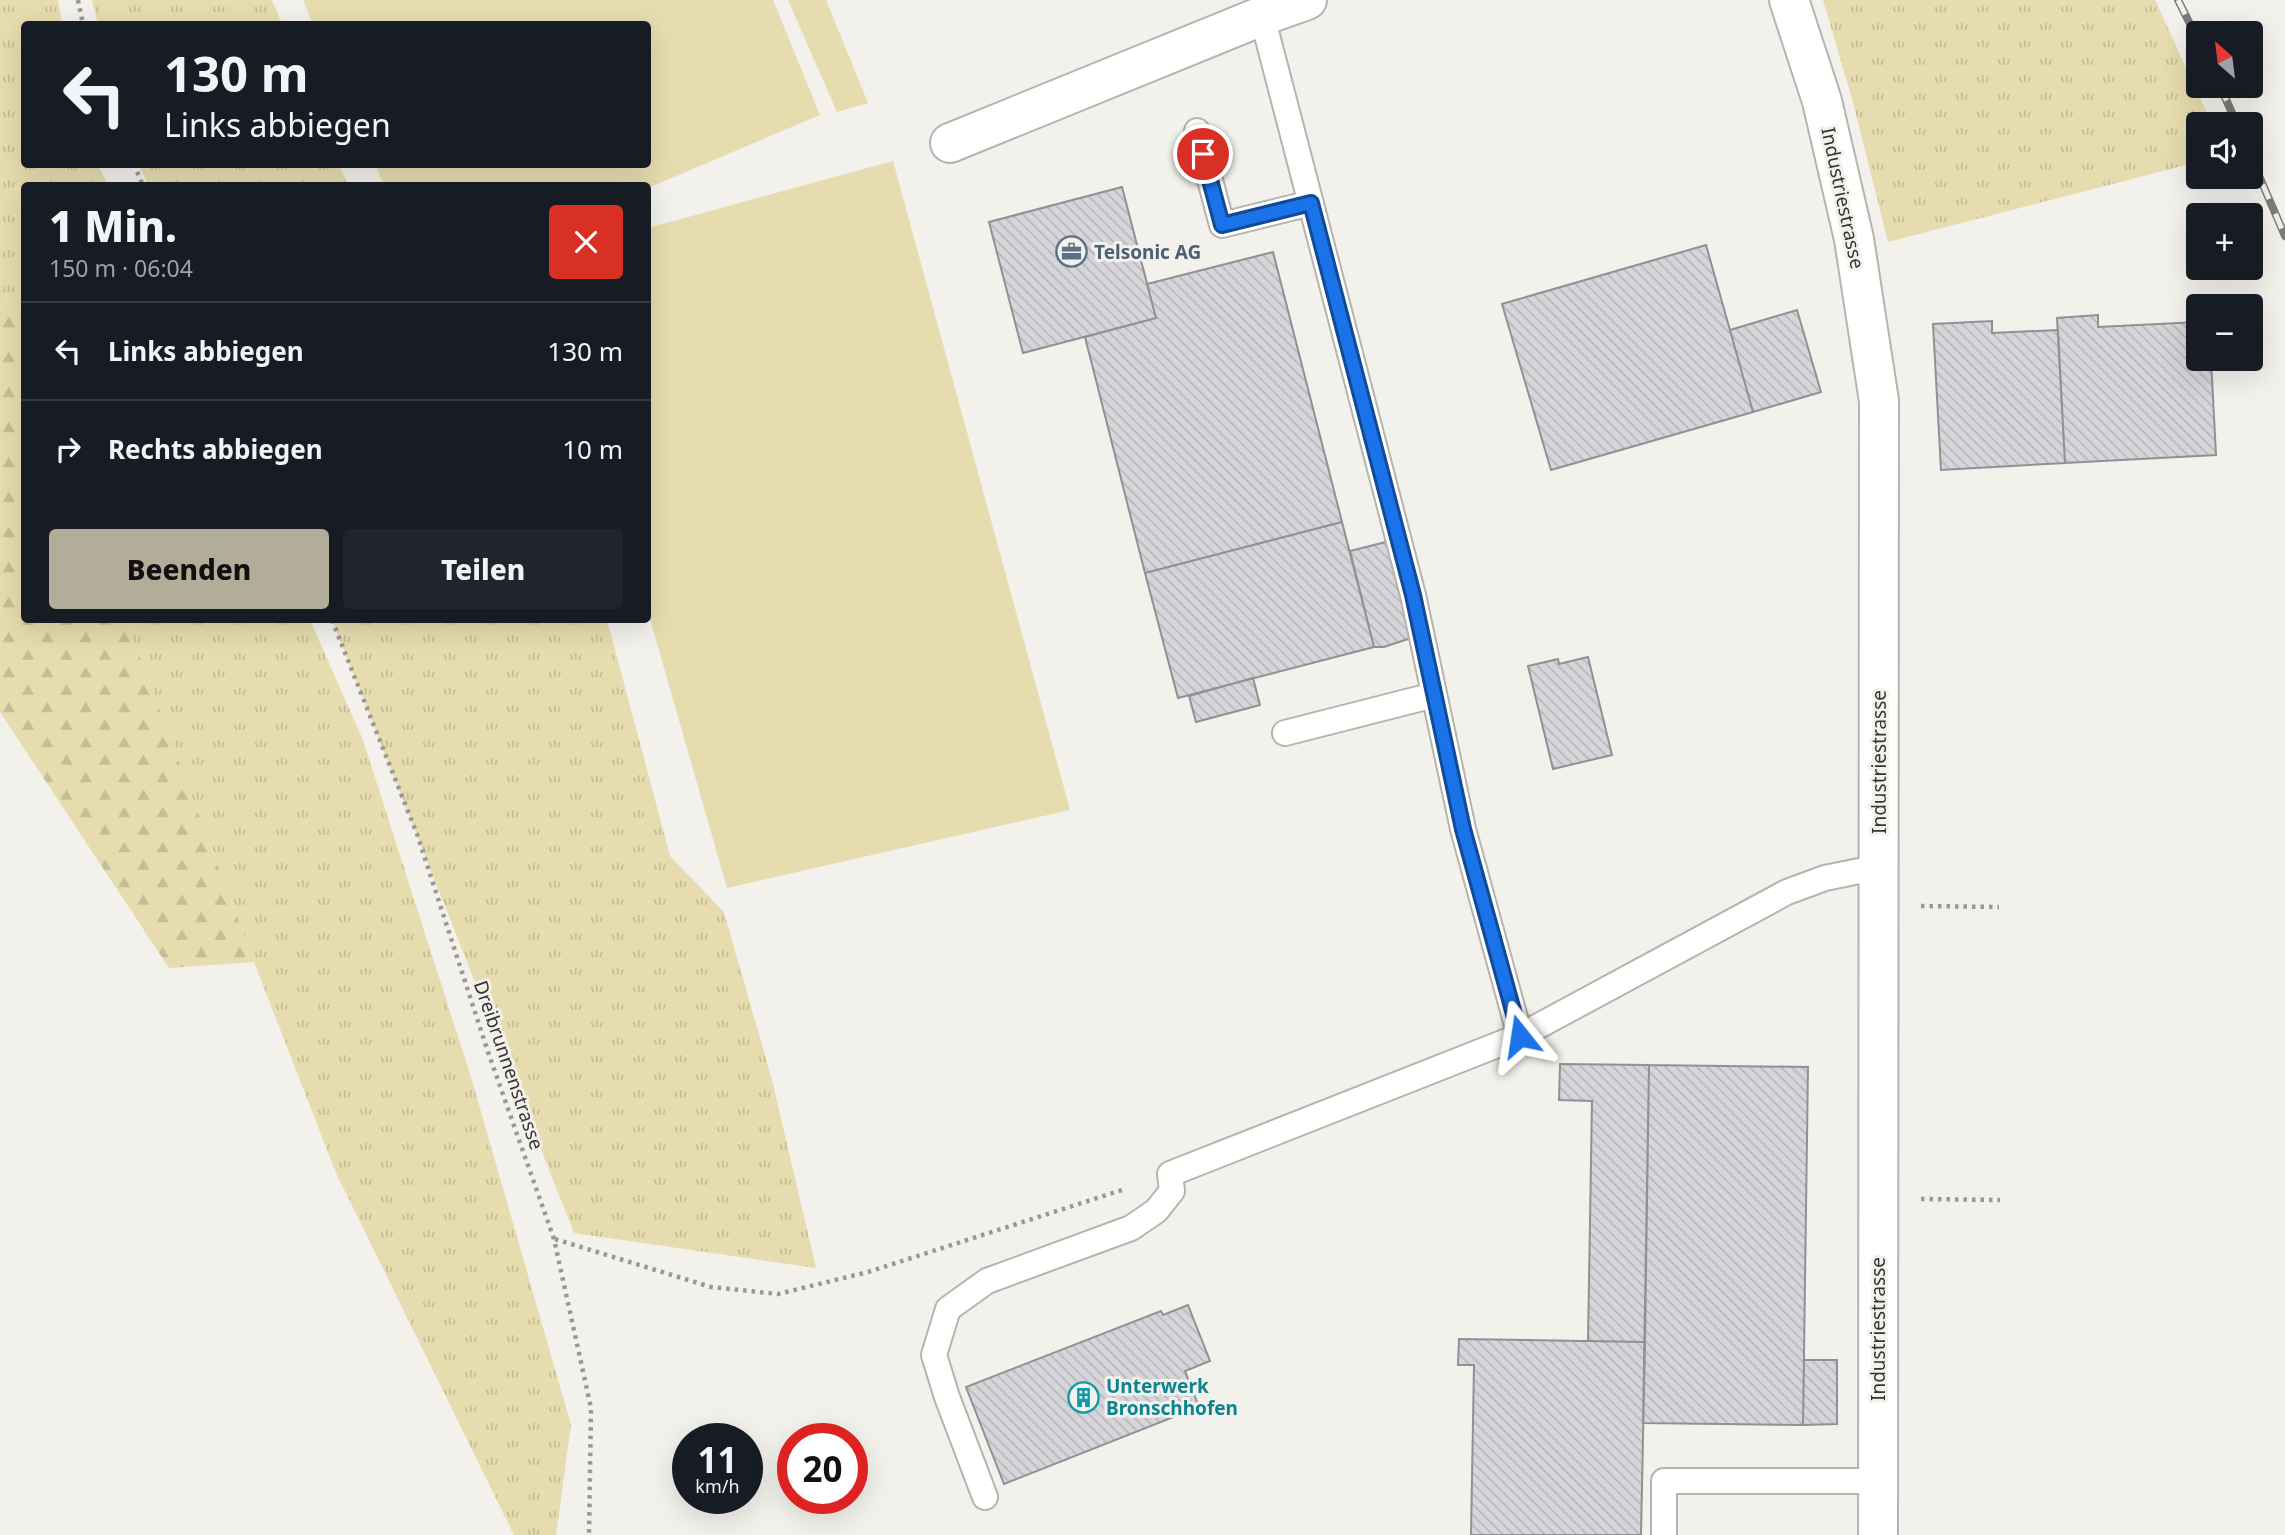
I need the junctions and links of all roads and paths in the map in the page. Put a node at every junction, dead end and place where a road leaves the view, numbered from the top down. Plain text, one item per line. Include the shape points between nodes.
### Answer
1 (78, 0) edge
2 (1307, 0) edge
3 (1789, 0) edge
4 (1262, 16) junction
5 (82, 21) edge
6 (1197, 131) dead end
7 (950, 144) dead end
8 (1311, 203) junction
9 (333, 623) edge
10 (1434, 695) junction
11 (1285, 733) dead end
12 (1879, 867) junction
13 (1878, 906) junction
14 (1998, 907) dead end
15 (1520, 1036) junction
16 (1170, 1174) junction
17 (1878, 1198) junction
18 (2000, 1200) dead end
19 (554, 1239) junction
20 (1878, 1481) junction
21 (985, 1497) dead end
22 (589, 1535) edge
23 (1664, 1535) edge
24 (1878, 1535) edge

1 - 5 path
2 - 4 street
3 - 12 street, Industriestrasse via 1822,101 1848,214 1879,401
4 - 7 street
4 - 8 lane
6 - 8 lane via 1222,225
8 - 10 lane via 1413,595
9 - 19 path, Dreibrunnenstrasse via 417,834
10 - 11 lane
10 - 15 lane via 1463,829
12 - 13 street, Industriestrasse
12 - 15 lane via 1825,878 1787,892
13 - 14 path
13 - 17 street, Industriestrasse
15 - 16 lane
16 - 19 path via 868,1272 778,1294 711,1287
16 - 21 lane via 1172,1191 1156,1211 1131,1228 987,1281 948,1309 934,1355
17 - 18 path
17 - 20 street, Industriestrasse
19 - 22 path, Dreibrunnenstrasse via 591,1408
20 - 23 lane via 1664,1481
20 - 24 street, Industriestrasse

